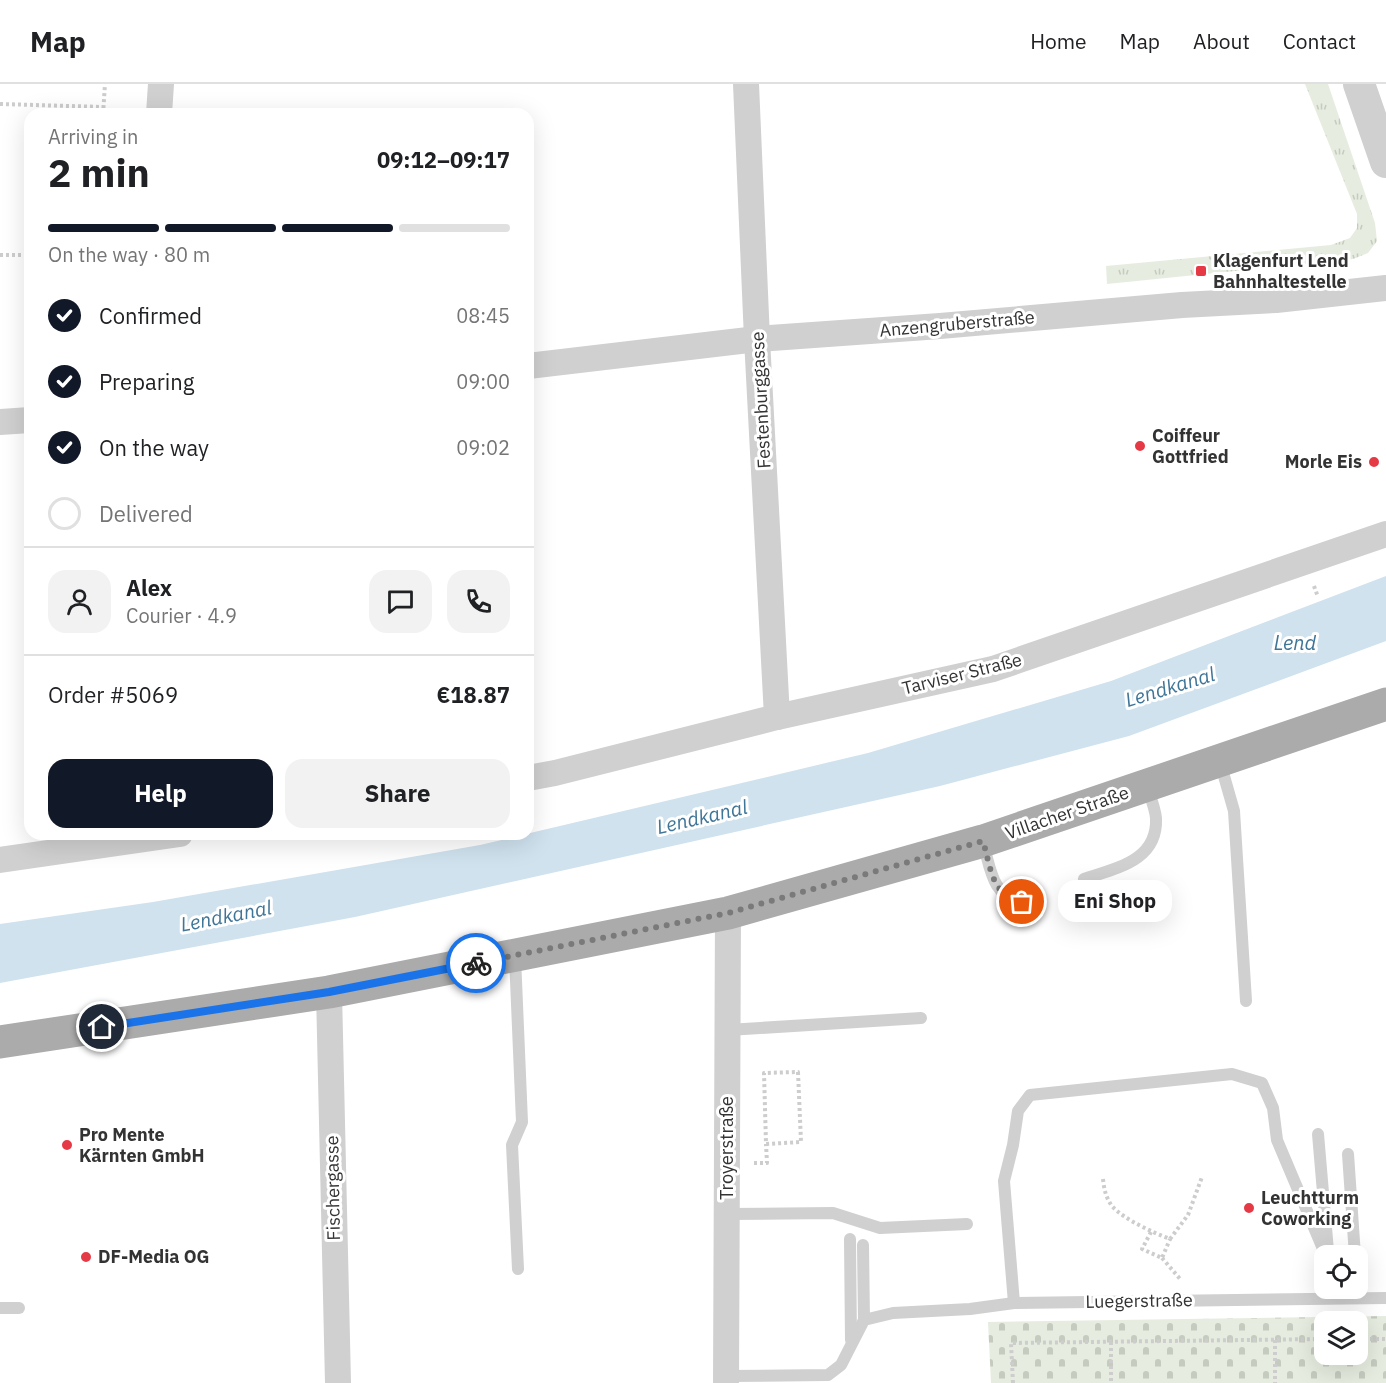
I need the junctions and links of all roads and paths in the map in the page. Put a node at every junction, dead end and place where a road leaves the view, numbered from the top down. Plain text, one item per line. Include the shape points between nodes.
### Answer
1 (105, 84) edge
2 (161, 84) edge
3 (746, 84) edge
4 (1359, 84) edge
5 (0, 104) edge
6 (103, 107) joint
7 (159, 108) edge
8 (1386, 162) edge
9 (0, 255) edge
10 (24, 255) edge
11 (1386, 288) edge
12 (757, 339) junction
13 (534, 365) edge
14 (24, 420) edge
15 (0, 422) edge
16 (1386, 534) edge
17 (1386, 704) edge
18 (777, 717) junction
19 (1220, 761) junction
20 (534, 777) edge
21 (1147, 786) junction
22 (111, 840) edge
23 (983, 841) junction
24 (0, 860) edge
25 (1084, 879) dead end
26 (1022, 902) dead end
27 (728, 913) junction
28 (515, 956) junction
29 (329, 992) junction
30 (1246, 1001) dead end
31 (921, 1018) dead end
32 (728, 1030) junction
33 (0, 1042) edge
34 (764, 1073) joint
35 (1318, 1134) dead end
36 (1348, 1154) dead end
37 (1202, 1178) dead end
38 (1103, 1179) dead end
39 (726, 1214) junction
40 (968, 1224) dead end
41 (1151, 1232) junction
42 (850, 1239) dead end
43 (1170, 1239) junction
44 (863, 1245) dead end
45 (1322, 1245) edge
46 (1326, 1245) edge
47 (1354, 1245) edge
48 (518, 1269) dead end
49 (1314, 1295) edge
50 (1368, 1296) edge
51 (1386, 1298) edge
52 (1014, 1303) junction
53 (0, 1308) edge
54 (19, 1308) dead end
55 (864, 1320) junction
56 (1314, 1339) edge
57 (1368, 1339) edge
58 (1386, 1339) edge
59 (1275, 1340) junction
60 (851, 1342) junction
61 (1111, 1342) junction
62 (726, 1380) edge
63 (338, 1383) edge
64 (1013, 1383) edge
65 (1111, 1383) edge
66 (1275, 1383) edge

1 - 6 path
2 - 7 street
3 - 12 street, Festenburggasse
4 - 8 street
5 - 6 path
9 - 10 path
11 - 12 street, Anzengruberstraße via 1276,300
12 - 13 street, Anzengruberstraße
12 - 18 street, Festenburggasse
14 - 15 street
16 - 18 street, Tarviser Straße via 993,669
17 - 19 main road, Villacher Straße
18 - 20 street, Tarviser Straße
19 - 21 main road, Villacher Straße
19 - 30 lane via 1234,811
21 - 23 main road, Villacher Straße
21 - 25 lane via 1156,818 1152,845 1135,861
22 - 24 street
23 - 26 lane via 996,887 1009,899
23 - 27 main road, Villacher Straße
27 - 28 main road, Villacher Straße
27 - 32 street, Troyerstraße
28 - 29 main road, Villacher Straße
28 - 48 lane via 522,1122 512,1145
29 - 33 main road, Villacher Straße
29 - 63 street, Fischergasse
31 - 32 lane
32 - 39 street, Troyerstraße
34 - 34 path via 798,1072 801,1142 766,1144
35 - 46 lane
36 - 47 lane
37 - 43 path via 1188,1215
38 - 41 path via 1113,1207
39 - 40 lane via 833,1213 880,1228
39 - 62 street, Troyerstraße
41 - 43 path
41 - 43 path via 1142,1250 1162,1258
42 - 60 lane
44 - 55 lane
45 - 52 lane via 1277,1140 1273,1108 1262,1083 1232,1074 1030,1095 1017,1111 1004,1181
49 - 52 lane, Luegerstraße
50 - 51 lane, Luegerstraße
52 - 55 lane, Luegerstraße
53 - 54 lane
55 - 60 lane
56 - 59 path
57 - 58 path
59 - 61 path
59 - 66 path
60 - 62 lane via 841,1365 828,1375
61 - 64 path via 1011,1343
61 - 65 path

